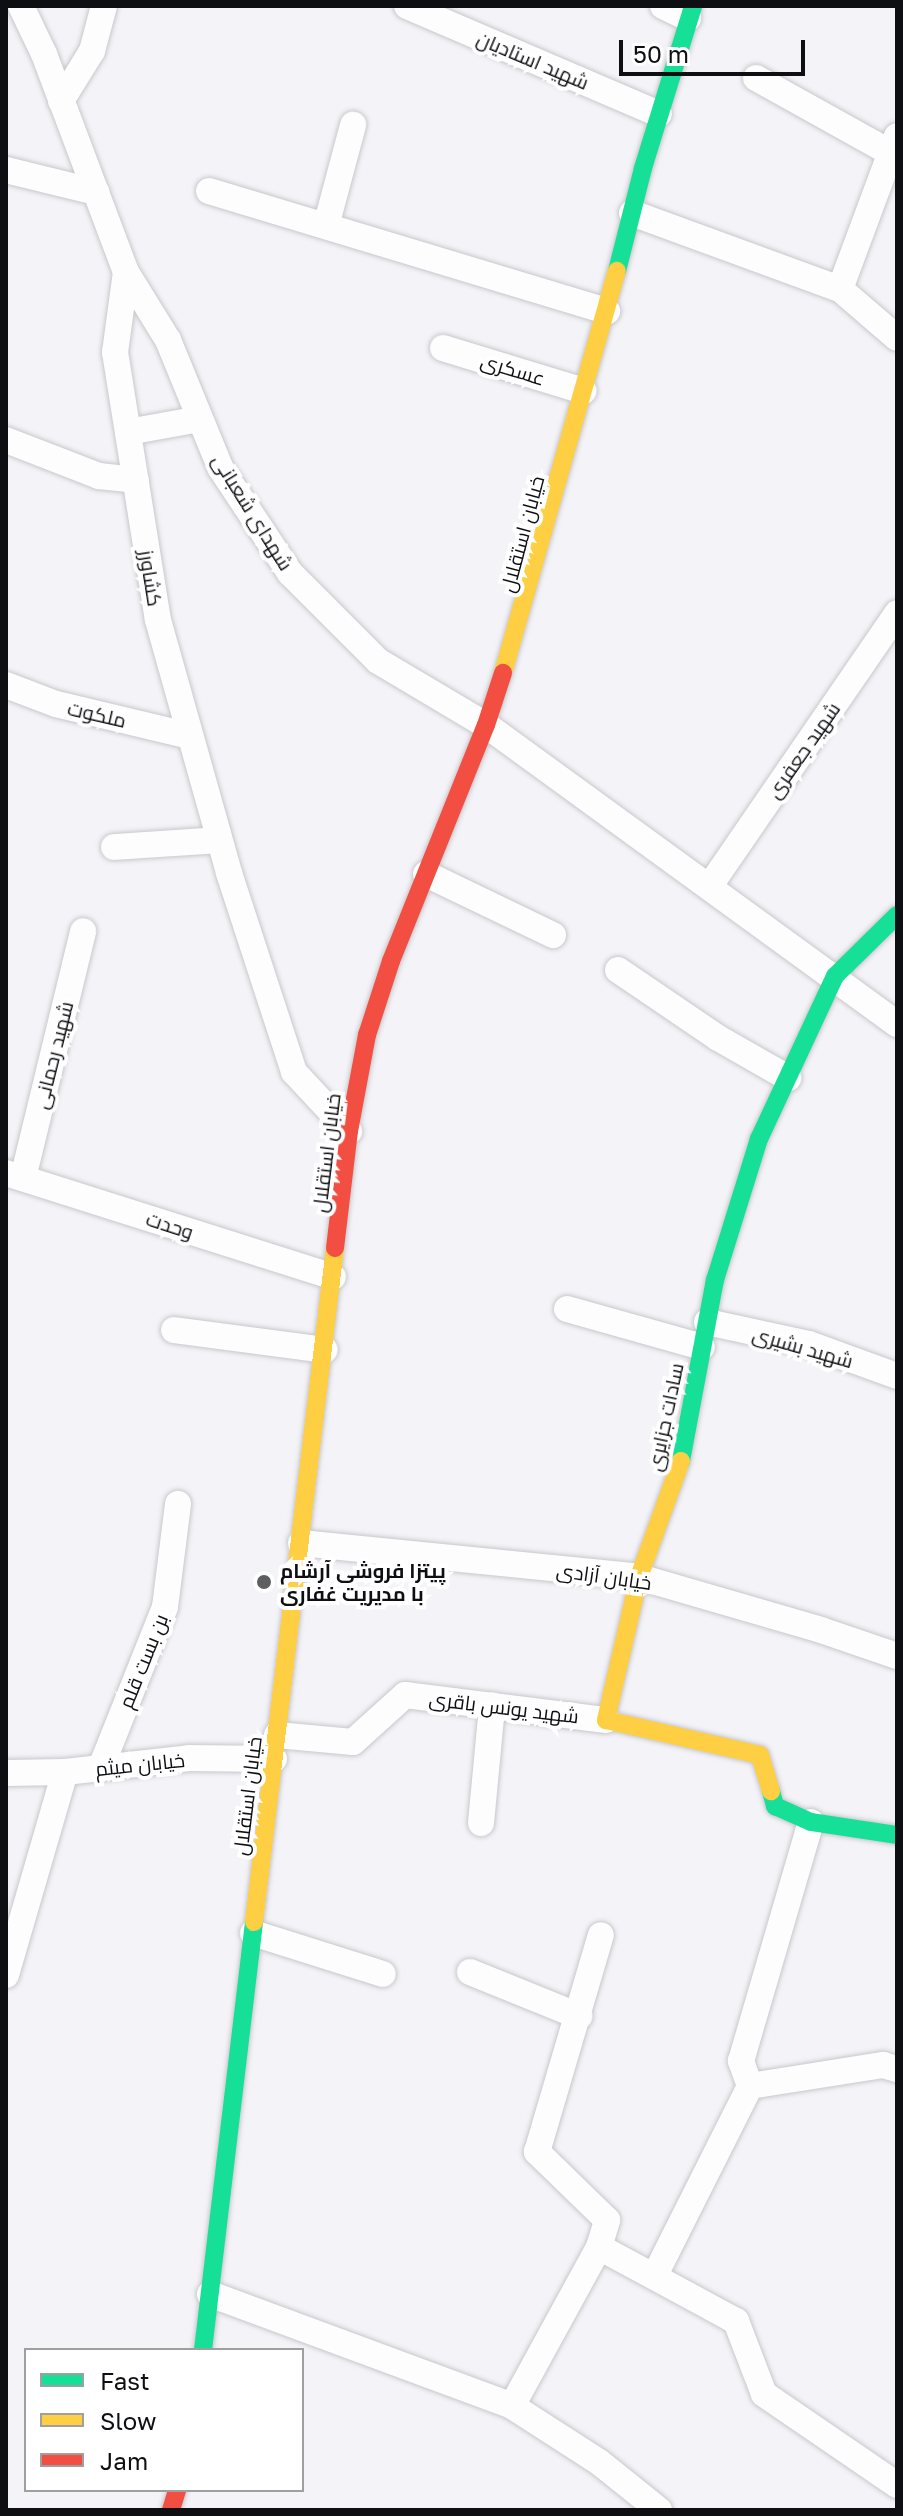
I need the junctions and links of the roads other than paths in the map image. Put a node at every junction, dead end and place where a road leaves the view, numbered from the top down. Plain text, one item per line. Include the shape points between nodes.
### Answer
1 (21, 6) edge
2 (104, 6) edge
3 (407, 6) edge
4 (663, 6) edge
5 (690, 12) edge
6 (756, 78) dead end
7 (61, 101) junction
8 (659, 114) junction
9 (353, 125) dead end
10 (892, 160) edge
11 (6, 170) edge
12 (209, 191) dead end
13 (96, 192) junction
14 (632, 213) junction
15 (326, 226) junction
16 (126, 272) junction
17 (840, 289) junction
18 (607, 311) junction
19 (897, 338) edge
20 (443, 348) dead end
21 (584, 391) junction
22 (200, 419) junction
23 (128, 432) junction
24 (6, 440) edge
25 (136, 480) junction
26 (897, 613) edge
27 (6, 685) edge
28 (486, 725) junction
29 (190, 736) junction
30 (219, 840) junction
31 (114, 847) dead end
32 (426, 874) junction
33 (709, 887) junction
34 (897, 915) edge
35 (83, 931) dead end
36 (553, 935) dead end
37 (618, 970) dead end
38 (835, 976) junction
39 (897, 1024) edge
40 (788, 1078) junction
41 (349, 1131) junction
42 (14, 1176) edge
43 (333, 1277) junction
44 (567, 1309) dead end
45 (174, 1330) dead end
46 (705, 1334) junction
47 (325, 1350) junction
48 (897, 1376) edge
49 (178, 1504) dead end
50 (301, 1543) junction
51 (639, 1577) junction
52 (897, 1656) edge
53 (492, 1706) junction
54 (606, 1720) junction
55 (275, 1747) junction
56 (101, 1767) junction
57 (65, 1772) junction
58 (6, 1773) edge
59 (811, 1822) junction
60 (481, 1823) dead end
61 (897, 1835) edge
62 (253, 1933) junction
63 (601, 1935) dead end
64 (470, 1972) dead end
65 (383, 1974) dead end
66 (6, 1975) edge
67 (579, 2016) junction
68 (897, 2069) edge
69 (750, 2086) junction
70 (599, 2247) junction
71 (655, 2275) junction
72 (210, 2294) junction
73 (203, 2348) edge
74 (512, 2406) junction
75 (897, 2485) edge
76 (659, 2510) edge

1 - 7 street, کشاورز
2 - 7 street via 92,51
3 - 8 street, شهید استادیان
4 - 5 street
5 - 8 street, خیابان استقلال
6 - 10 street
7 - 13 street, کشاورز
8 - 14 street, خیابان استقلال
9 - 15 street
10 - 17 street
11 - 13 street
12 - 15 street
13 - 16 street, کشاورز
14 - 17 street
14 - 18 street, خیابان استقلال
15 - 18 street
16 - 22 street, شهدای شعبانی via 168,340
16 - 23 street, کشاورز via 115,352
17 - 19 street
18 - 21 street, خیابان استقلال
20 - 21 street, عسکری
21 - 28 street, خیابان استقلال
22 - 23 street
22 - 28 street, شهدای شعبانی via 221,469 290,573 378,661
23 - 25 street, کشاورز
24 - 25 street via 99,476
25 - 29 street, کشاورز via 158,620
26 - 33 street, شهید جعفری
27 - 29 street, ملکوت via 56,704
28 - 32 street, خیابان استقلال
28 - 33 street, شهدای شعبانی
29 - 30 street, کشاورز
30 - 31 street
30 - 41 street, کشاورز via 294,1072
32 - 36 street
32 - 41 street, خیابان استقلال via 367,1035
33 - 38 street, شهدای شعبانی
34 - 38 street, سادات جزایری
35 - 42 street, شهید رحمانی
37 - 40 street
38 - 39 street
38 - 40 street, سادات جزایری
40 - 46 street, سادات جزایری via 759,1139 715,1280
41 - 43 street, خیابان استقلال
42 - 43 street, وحدت
43 - 47 street, خیابان استقلال
44 - 46 street, شهید بشیری
45 - 47 street
46 - 48 street, شهید بشیری via 809,1344
46 - 51 street, سادات جزایری via 681,1462
47 - 50 street, خیابان استقلال
49 - 56 street, بن بست قلم via 165,1607
50 - 51 street, خیابان آزادی
50 - 55 street, خیابان استقلال
51 - 52 street, خیابان آزادی
51 - 54 street, سادات جزایری
53 - 54 street, شهید یونس باقری
53 - 55 street, شهید یونس باقری via 405,1695 353,1742
53 - 60 street
54 - 59 street via 760,1755 775,1806
55 - 56 street, خیابان میثم
55 - 62 street, خیابان استقلال
56 - 57 street, خیابان میثم
57 - 58 street, خیابان میثم
57 - 66 street
59 - 61 street
59 - 69 street via 741,2061
62 - 65 street
62 - 72 street, خیابان استقلال
63 - 67 street
64 - 67 street
67 - 70 street via 537,2152 607,2220
68 - 69 street via 883,2065
69 - 71 street
70 - 71 street
70 - 74 street
71 - 75 street via 736,2321 764,2394
72 - 73 street, خیابان استقلال
72 - 74 street
74 - 76 street via 599,2462

